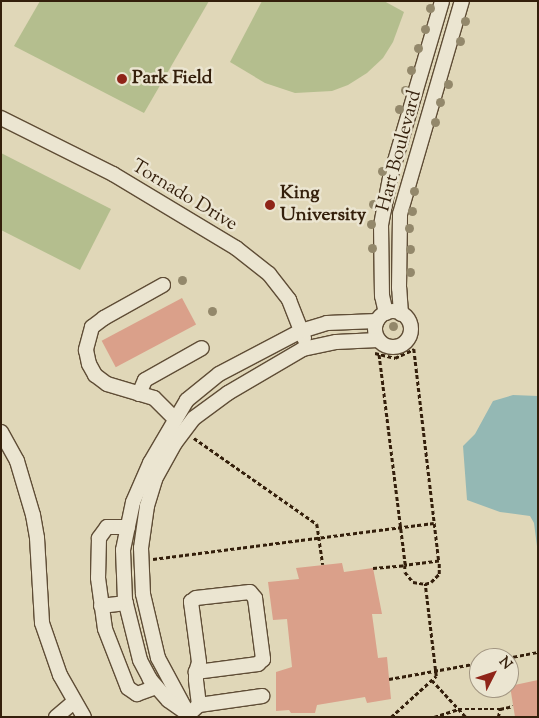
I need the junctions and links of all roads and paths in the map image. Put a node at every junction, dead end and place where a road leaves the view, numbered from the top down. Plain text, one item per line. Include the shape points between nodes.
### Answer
1 (442, 1) edge
2 (462, 1) edge
3 (1, 118) edge
4 (163, 285) dead end
5 (402, 314) junction
6 (382, 317) junction
7 (301, 331) junction
8 (378, 340) junction
9 (202, 348) dead end
10 (307, 348) junction
11 (414, 349) dead end
12 (379, 355) dead end
13 (139, 394) junction
14 (174, 418) junction
15 (184, 431) junction
16 (1, 432) edge
17 (434, 523) junction
18 (128, 527) junction
19 (400, 528) junction
20 (319, 538) junction
21 (142, 560) junction
22 (439, 561) junction
23 (323, 565) dead end
24 (405, 565) junction
25 (373, 568) dead end
26 (425, 584) junction
27 (126, 603) junction
28 (101, 606) junction
29 (538, 652) edge
30 (519, 656) edge
31 (469, 665) edge
32 (196, 672) junction
33 (436, 672) junction
34 (389, 679) dead end
35 (432, 680) junction
36 (156, 687) junction
37 (262, 696) dead end
38 (74, 702) junction
39 (513, 706) dead end
40 (500, 708) junction
41 (458, 709) junction
42 (191, 713) edge
43 (56, 717) edge
44 (84, 717) edge
45 (391, 717) edge
46 (434, 717) edge
47 (466, 717) edge
48 (498, 717) edge

1 - 6 street, Hart Boulevard via 390,178 381,225
2 - 5 street, Hart Boulevard via 400,214
3 - 7 street, Tornado Drive via 113,174 236,248 269,274 289,300
4 - 13 street via 104,318 92,327 87,340 89,364 95,375 107,384
5 - 6 street
5 - 8 street, Hart Boulevard via 411,328 405,343 394,348
6 - 7 street
6 - 8 street, Hart Boulevard via 375,330
7 - 10 street, Tornado Drive
7 - 14 street via 219,374 187,400
8 - 10 street, Hart Boulevard via 336,342
9 - 13 street via 144,380
10 - 15 street, Hart Boulevard via 228,393 194,418
11 - 17 path
12 - 19 path
13 - 14 street via 154,398
14 - 18 street via 133,502
15 - 20 path via 317,524
15 - 21 street, Hart Boulevard via 155,479 147,506
16 - 38 street via 17,462 33,515 42,623 60,676
17 - 19 path
17 - 22 path
18 - 27 street via 123,550
18 - 28 street via 107,527 99,538
19 - 20 path
19 - 24 path
20 - 21 path
20 - 23 path
21 - 42 street, Hart Boulevard via 143,594 158,658
22 - 24 path
22 - 26 path via 439,574
24 - 25 path
24 - 26 path via 413,582
26 - 33 path
27 - 28 street
27 - 36 street via 140,660
28 - 36 street via 110,647 128,688 137,694
29 - 30 path
31 - 33 path
32 - 32 street via 199,662 191,602 196,598 250,592 255,598 263,659 258,664
32 - 42 street
33 - 34 path
33 - 35 path
35 - 41 path
35 - 45 path
36 - 42 street via 168,700
37 - 42 street
38 - 43 street
38 - 44 street
39 - 40 path
40 - 41 path
40 - 48 path
41 - 46 path
41 - 47 path

